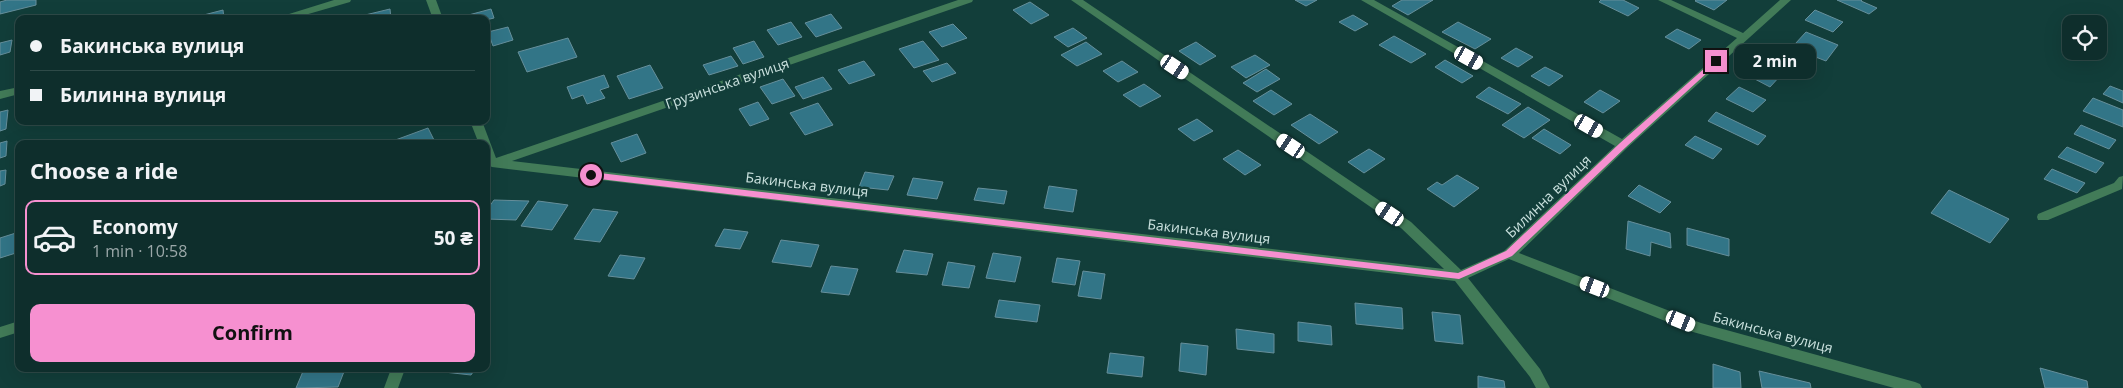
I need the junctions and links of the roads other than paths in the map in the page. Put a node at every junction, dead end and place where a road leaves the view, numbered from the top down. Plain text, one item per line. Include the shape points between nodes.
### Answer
1 (346, 0) edge
2 (431, 0) edge
3 (968, 0) edge
4 (1076, 0) edge
5 (1366, 0) edge
6 (1663, 0) edge
7 (1786, 0) edge
8 (292, 15) edge
9 (437, 15) edge
10 (1743, 37) junction
11 (15, 91) edge
12 (0, 95) edge
13 (478, 125) edge
14 (484, 140) edge
15 (1623, 145) junction
16 (490, 165) edge
17 (490, 165) edge
18 (2123, 180) edge
19 (2043, 217) dead end
20 (1509, 254) junction
21 (1459, 276) junction
22 (15, 327) edge
23 (0, 333) edge
24 (397, 372) edge
25 (391, 388) edge
26 (1543, 388) edge
27 (1915, 388) edge

1 - 8 street
2 - 9 street
3 - 16 street, Грузинська вулиця
4 - 21 street via 1406,225
5 - 15 street
6 - 10 street
7 - 10 street, Билинна вулиця
10 - 15 street, Билинна вулиця
11 - 12 street
13 - 14 street
15 - 20 street, Билинна вулиця
17 - 21 street, Бакинська вулиця
18 - 19 street via 2118,186
20 - 21 street
20 - 27 street, Бакинська вулиця via 1698,328
21 - 26 street via 1535,373
22 - 23 street
24 - 25 street

